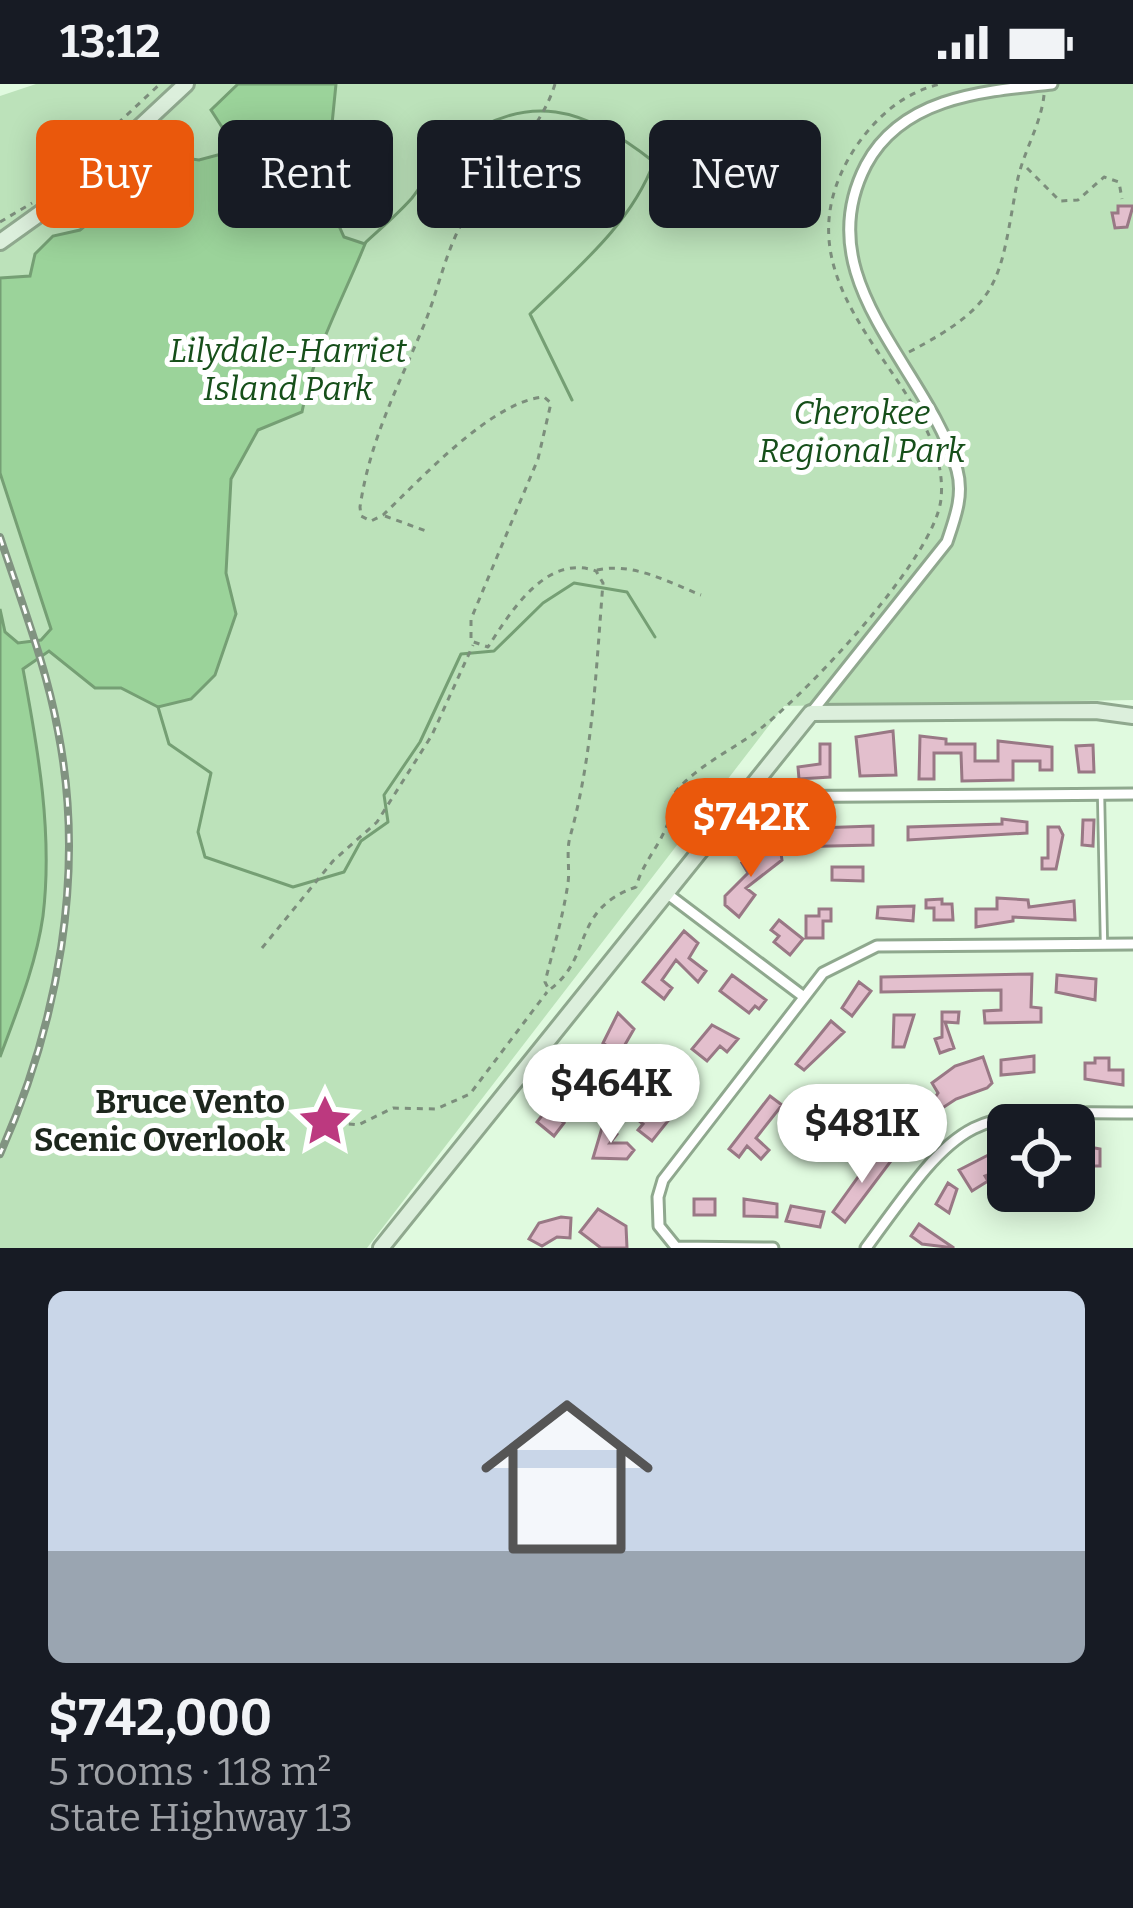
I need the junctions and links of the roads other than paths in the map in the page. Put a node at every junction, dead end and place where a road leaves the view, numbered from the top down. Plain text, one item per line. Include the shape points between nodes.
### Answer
1 (186, 84) edge
2 (1052, 84) edge
3 (0, 242) edge
4 (811, 713) junction
5 (1133, 716) edge
6 (1101, 793) junction
7 (1133, 794) edge
8 (742, 797) junction
9 (665, 892) junction
10 (1104, 944) junction
11 (1133, 944) edge
12 (804, 997) junction
13 (1133, 1113) edge
14 (676, 1247) edge
15 (381, 1248) edge
16 (773, 1248) edge
17 (866, 1248) edge

1 - 3 street via 70,193
2 - 4 street via 917,111 874,150 857,183 848,227 859,287 943,438 958,473 959,508 947,542
4 - 5 street
4 - 8 street
6 - 7 street
6 - 8 street
6 - 10 lane
8 - 9 street
9 - 12 street
9 - 15 street
10 - 11 street
10 - 12 street via 877,946 824,973
12 - 14 street via 663,1180 659,1226
13 - 17 street via 1025,1111 970,1125 926,1164
14 - 16 street

